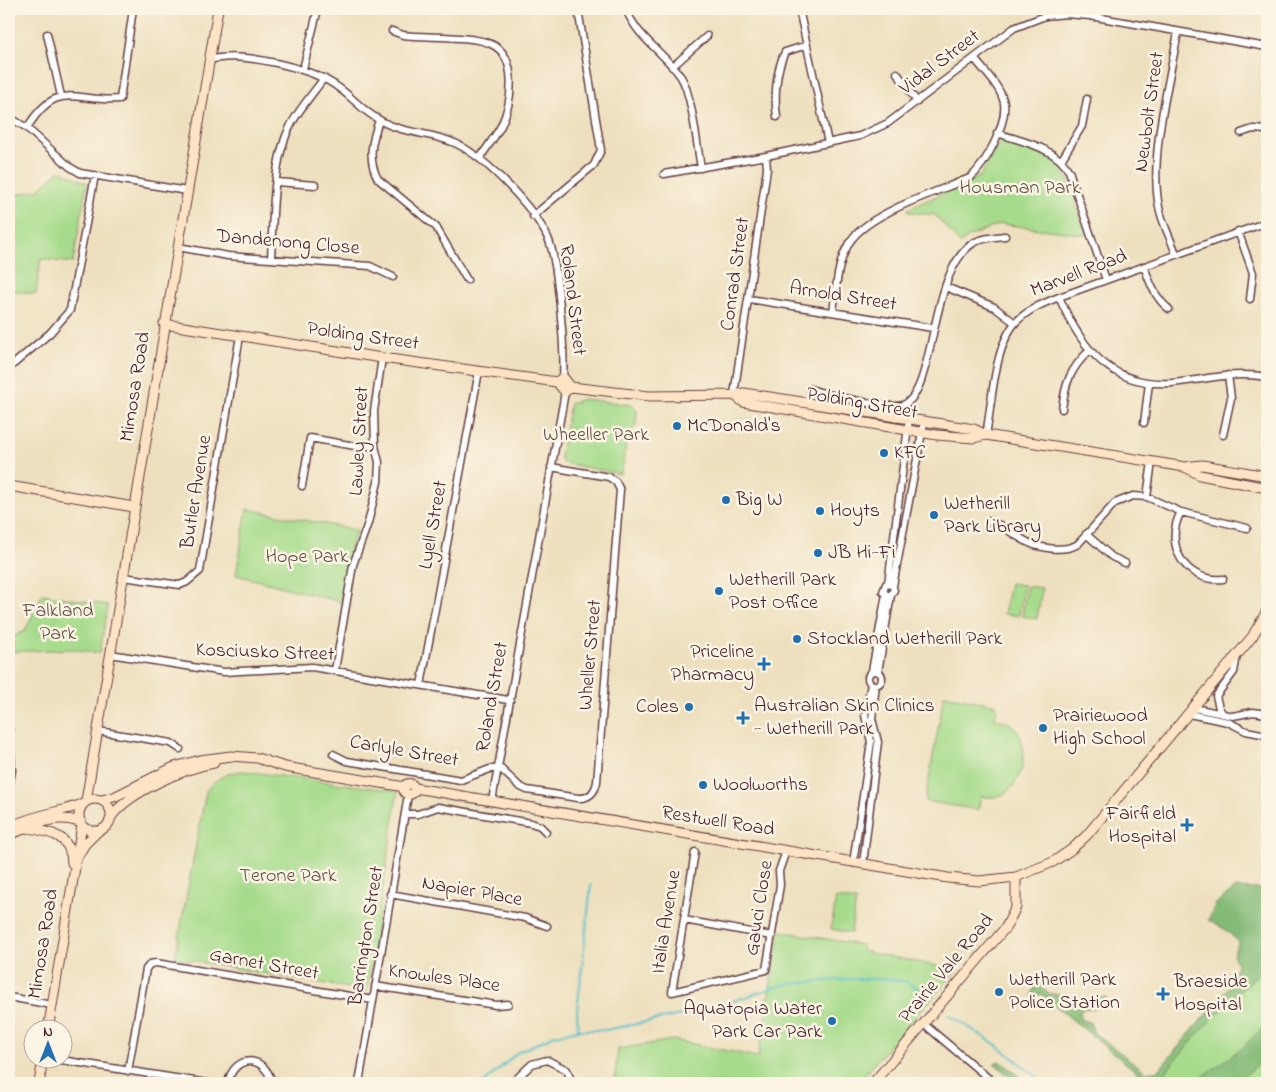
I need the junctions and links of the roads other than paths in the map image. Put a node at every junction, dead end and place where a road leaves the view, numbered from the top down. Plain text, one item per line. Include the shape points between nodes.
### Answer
1 (134, 9) edge
2 (218, 9) edge
3 (318, 9) edge
4 (578, 9) edge
5 (626, 9) edge
6 (800, 9) edge
7 (1090, 12) edge
8 (392, 31) dead end
9 (1178, 32) junction
10 (47, 34) dead end
11 (707, 36) dead end
12 (808, 44) junction
13 (1267, 47) edge
14 (974, 58) junction
15 (210, 60) junction
16 (672, 67) junction
17 (303, 69) junction
18 (896, 73) dead end
19 (324, 78) junction
20 (61, 96) junction
21 (1087, 100) dead end
22 (917, 102) junction
23 (777, 116) dead end
24 (9, 117) edge
25 (379, 120) junction
26 (27, 128) junction
27 (1267, 130) edge
28 (997, 133) junction
29 (1241, 133) dead end
30 (828, 143) junction
31 (766, 156) junction
32 (480, 158) junction
33 (1062, 159) junction
34 (701, 168) junction
35 (664, 174) dead end
36 (95, 175) junction
37 (277, 182) junction
38 (314, 185) dead end
39 (187, 191) junction
40 (533, 216) junction
41 (1267, 222) edge
42 (1238, 231) junction
43 (1005, 236) dead end
44 (178, 248) junction
45 (1176, 254) junction
46 (272, 259) junction
47 (1144, 266) junction
48 (393, 277) dead end
49 (467, 280) dead end
50 (1106, 280) junction
51 (946, 287) junction
52 (1059, 297) junction
53 (749, 299) junction
54 (1250, 299) dead end
55 (1169, 309) dead end
56 (833, 312) junction
57 (1015, 323) junction
58 (164, 324) junction
59 (933, 328) junction
60 (240, 336) junction
61 (1089, 351) junction
62 (382, 358) junction
63 (9, 368) edge
64 (479, 371) junction
65 (1228, 375) junction
66 (1267, 377) edge
67 (560, 379) junction
68 (1149, 383) junction
69 (568, 389) junction
70 (810, 389) dead end
71 (734, 395) junction
72 (1062, 409) dead end
73 (909, 419) junction
74 (924, 422) junction
75 (1144, 423) dead end
76 (908, 430) junction
77 (922, 432) junction
78 (986, 435) junction
79 (1223, 435) dead end
80 (375, 446) junction
81 (1152, 462) junction
82 (1185, 467) junction
83 (551, 468) junction
84 (1267, 476) edge
85 (9, 486) edge
86 (302, 486) dead end
87 (1267, 488) edge
88 (1147, 497) junction
89 (134, 507) junction
90 (898, 512) junction
91 (1181, 512) junction
92 (908, 513) junction
93 (988, 521) dead end
94 (1247, 528) dead end
95 (1086, 534) junction
96 (1125, 562) dead end
97 (122, 577) junction
98 (1223, 579) dead end
99 (890, 585) junction
100 (888, 594) junction
101 (1267, 611) edge
102 (110, 654) junction
103 (1237, 654) junction
104 (335, 670) junction
105 (875, 672) junction
106 (873, 684) junction
107 (421, 686) junction
108 (508, 700) junction
109 (1192, 711) junction
110 (1223, 714) junction
111 (1267, 714) edge
112 (9, 728) edge
113 (98, 731) junction
114 (1267, 735) edge
115 (180, 750) dead end
116 (334, 754) dead end
117 (266, 763) junction
118 (497, 768) junction
119 (90, 771) junction
120 (9, 788) edge
121 (409, 790) junction
122 (99, 799) junction
123 (492, 801) junction
124 (84, 803) junction
125 (405, 814) junction
126 (112, 816) junction
127 (82, 824) junction
128 (9, 827) edge
129 (28, 828) junction
130 (98, 830) junction
131 (546, 832) dead end
132 (9, 835) edge
133 (786, 851) junction
134 (695, 852) dead end
135 (853, 862) junction
136 (75, 863) junction
137 (863, 864) junction
138 (73, 876) junction
139 (1016, 877) junction
140 (390, 894) junction
141 (684, 920) junction
142 (547, 926) dead end
143 (772, 936) junction
144 (766, 970) joint
145 (376, 986) junction
146 (9, 997) edge
147 (373, 1000) junction
148 (508, 1004) dead end
149 (52, 1005) junction
150 (50, 1020) edge
151 (924, 1024) junction
152 (72, 1062) edge
153 (41, 1070) edge
154 (128, 1071) junction
155 (39, 1083) edge
156 (207, 1083) edge
157 (228, 1083) edge
158 (272, 1083) edge
159 (359, 1083) edge
160 (512, 1083) edge
161 (572, 1083) edge
162 (873, 1083) edge
163 (994, 1083) edge

1 - 20 street via 120,99 72,94
2 - 15 main road, Mimosa Road
3 - 17 street
4 - 40 street via 601,150 594,165
5 - 16 street via 642,37
6 - 12 street
7 - 9 street, Vidal Street
7 - 14 street, Vidal Street via 1028,22 1014,28
8 - 32 street via 403,36 490,43 505,56 511,80 504,118
9 - 13 street, Vidal Street
9 - 45 street, Newbolt Street via 1157,153 1156,182 1159,209
10 - 20 street
11 - 16 street
12 - 23 street via 785,52 776,96
12 - 30 street
14 - 22 street, Vidal Street
14 - 28 street via 1004,102 1004,114
15 - 17 street, Roland Street via 231,56
15 - 39 main road, Mimosa Road
16 - 34 street via 687,90
17 - 19 street, Roland Street
18 - 22 street
19 - 25 street, Roland Street
19 - 37 street via 290,128 284,142
20 - 26 street via 35,115
21 - 33 street via 1082,126
22 - 30 street, Vidal Street via 876,130
24 - 26 street
25 - 32 street, Roland Street via 448,141
25 - 49 street via 371,153 378,179 436,227
26 - 36 street via 70,167
27 - 29 street via 1253,129
28 - 33 street
28 - 56 street via 987,158 970,178 876,218 856,234 842,259
30 - 31 street, Vidal Street
31 - 34 street, Vidal Street
31 - 53 street, Conrad Street
32 - 40 street, Roland Street via 500,176
33 - 50 street
34 - 35 street, Vidal Street
36 - 39 street
36 - 63 street via 70,310 54,329
37 - 38 street
37 - 46 street
39 - 44 main road, Mimosa Road
40 - 67 street, Roland Street via 551,246 564,358
41 - 42 street, Marvell Road
42 - 45 street, Marvell Road
42 - 54 street via 1253,273
43 - 51 street via 976,242 964,251
44 - 46 street, Dandenong Close
44 - 58 main road, Mimosa Road
45 - 47 street, Marvell Road
46 - 48 street, Dandenong Close via 370,266
47 - 50 street, Marvell Road
47 - 55 street via 1153,291
50 - 52 street, Marvell Road
51 - 57 street via 994,307
51 - 59 street
52 - 57 street, Marvell Road via 1030,310
52 - 61 street via 1070,323
53 - 56 street, Arnold Street
53 - 71 street, Conrad Street
56 - 59 street, Arnold Street
57 - 78 street, Marvell Road via 1000,354
58 - 60 main road, Polding Street
58 - 89 main road, Mimosa Road
59 - 70 street via 921,384 917,393 904,405 830,396
60 - 62 main road, Polding Street
60 - 97 street, Butler Avenue via 200,571 180,585
61 - 68 street via 1109,368
61 - 72 street via 1069,373
62 - 64 main road, Polding Street
62 - 80 street, Lawley Street via 374,411
64 - 67 main road, Polding Street
64 - 107 street, Lyell Street
65 - 66 street
65 - 68 street
65 - 79 street via 1231,398
67 - 69 main road
68 - 75 street
69 - 71 main road, Polding Street via 649,396
69 - 83 street, Roland Street
71 - 73 main road, Polding Street via 744,393
71 - 76 main road, Polding Street via 743,402
73 - 74 main road, Polding Street
73 - 76 street
74 - 77 street
74 - 78 main road, Polding Street via 974,429
76 - 77 main road, Polding Street
76 - 90 street
77 - 78 main road, Polding Street via 973,438
77 - 92 street
78 - 81 main road, Polding Street
80 - 86 street via 310,438
80 - 104 street, Lawley Street via 379,462 378,482 353,565
81 - 82 main road, Polding Street
81 - 88 street
82 - 84 main road, Polding Street via 1202,465
82 - 87 main road, Polding Street via 1200,475
83 - 108 street, Roland Street
83 - 118 street, Wheller Street via 609,477 620,490 597,782 592,793 578,798 527,790 504,770
85 - 89 main road
88 - 91 street
88 - 95 street via 1124,498 1115,503
89 - 97 main road, Mimosa Road
90 - 92 street
90 - 99 street
91 - 94 street
91 - 98 street via 1173,531 1179,556 1194,572 1213,580
92 - 99 street
93 - 95 street via 1002,524 1023,540 1062,549 1078,544
95 - 96 street via 1112,558
97 - 102 main road, Mimosa Road
99 - 100 street via 894,592
99 - 100 street via 883,588
100 - 105 street
101 - 103 main road via 1252,637
102 - 104 street, Kosciusko Street via 224,672 299,667
102 - 113 main road, Mimosa Road
103 - 109 main road
103 - 110 street via 1234,672 1216,696
104 - 107 street, Kosciusko Street
105 - 106 street via 868,676
105 - 106 street via 882,679
106 - 135 street via 865,715 871,742
106 - 137 street via 872,719 878,742
107 - 108 street, Kosciusko Street
108 - 118 street, Roland Street
109 - 110 street
109 - 114 street via 1228,722 1246,732
109 - 139 main road via 1082,840 1052,862
110 - 111 street
112 - 120 street via 12,770
113 - 115 street via 171,743
113 - 119 main road, Mimosa Road
116 - 118 street, Carlyle Street via 347,761 461,780
117 - 121 main road, Restwell Road
117 - 122 main road, Restwell Road via 245,756 200,760 164,772 114,798
117 - 126 main road, Restwell Road via 219,763 188,770 131,798
118 - 123 street, Roland Street
119 - 122 main road, Mimosa Road
119 - 124 main road, Mimosa Road
121 - 123 main road, Restwell Road
121 - 125 street, Barrington Street
122 - 124 main road
122 - 126 main road via 110,807
123 - 133 main road, Restwell Road
124 - 127 main road via 79,813
124 - 128 main road via 43,813
125 - 131 street via 418,814 438,807 531,823
125 - 140 street, Barrington Street
126 - 130 main road via 107,826
127 - 129 main road via 62,818
127 - 130 main road via 88,829
127 - 136 main road, Mimosa Road
129 - 132 main road
129 - 138 main road via 53,832 62,837 72,858
130 - 136 main road, Mimosa Road via 85,844
133 - 135 main road, Restwell Road
133 - 143 street, Gauci Close via 779,871
134 - 141 street, Italia Avenue
135 - 137 main road, Restwell Road
136 - 138 main road, Mimosa Road
137 - 139 main road, Restwell Road via 967,881
138 - 149 main road, Mimosa Road
139 - 151 main road, Prairie Vale Road via 1017,902 1011,920
140 - 142 street, Napier Place via 525,918
140 - 145 street, Barrington Street
141 - 143 street
141 - 144 street, Italia Avenue via 672,992
143 - 144 street, Gauci Close
145 - 147 street, Barrington Street
145 - 148 street, Knowles Place via 496,1005
146 - 149 street
147 - 154 street, Garnet Street via 150,964 146,969
147 - 159 street, Barrington Street
149 - 150 main road, Mimosa Road
151 - 162 main road, Prairie Vale Road
151 - 163 street
152 - 154 street
153 - 155 main road
154 - 156 street
157 - 158 street via 236,1067 244,1062 254,1062 268,1070
160 - 161 street via 532,1064 547,1060 567,1070

